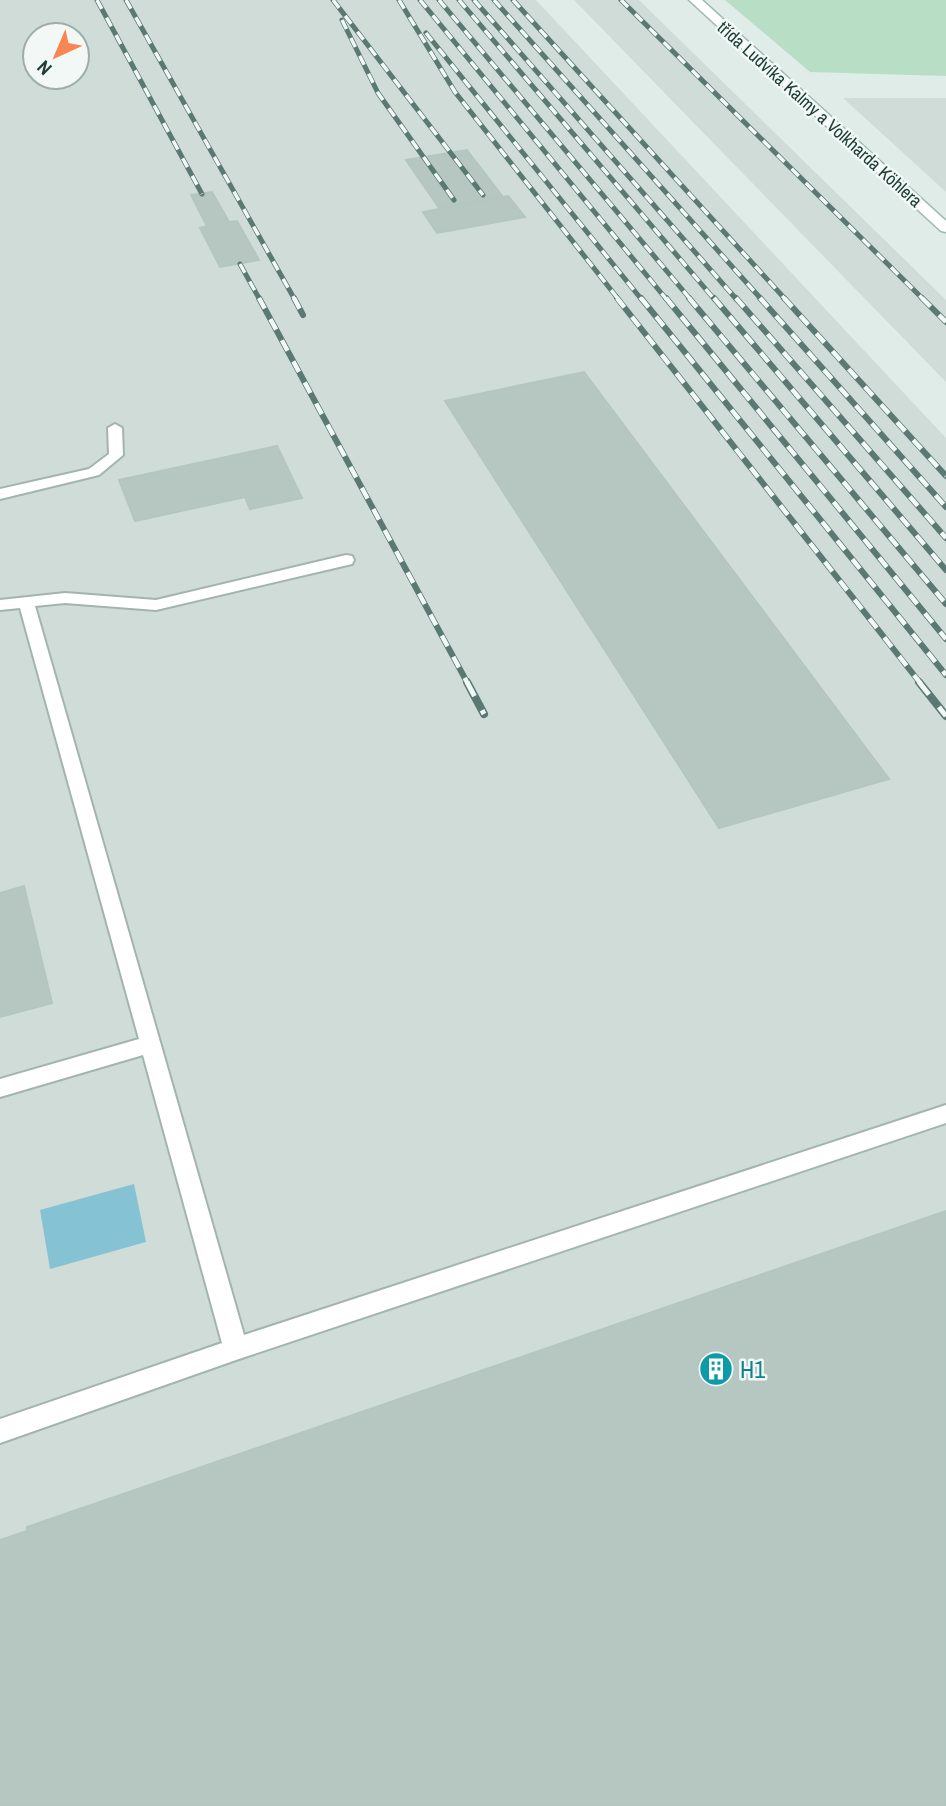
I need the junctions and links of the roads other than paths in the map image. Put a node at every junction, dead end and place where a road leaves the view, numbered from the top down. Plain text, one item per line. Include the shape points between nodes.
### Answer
1 (695, 0) edge
2 (946, 228) edge
3 (116, 428) dead end
4 (0, 494) edge
5 (346, 561) dead end
6 (26, 602) junction
7 (0, 605) edge
8 (151, 1044) junction
9 (0, 1088) edge
10 (946, 1114) edge
11 (236, 1349) junction
12 (0, 1431) edge

1 - 2 street, třída Ludvíka Kalmy a Volkharda Köhlera
3 - 4 lane via 116,455 94,472
5 - 6 lane via 156,605 65,598
6 - 7 lane
6 - 8 lane
8 - 9 lane
8 - 11 lane
10 - 11 lane
11 - 12 lane

